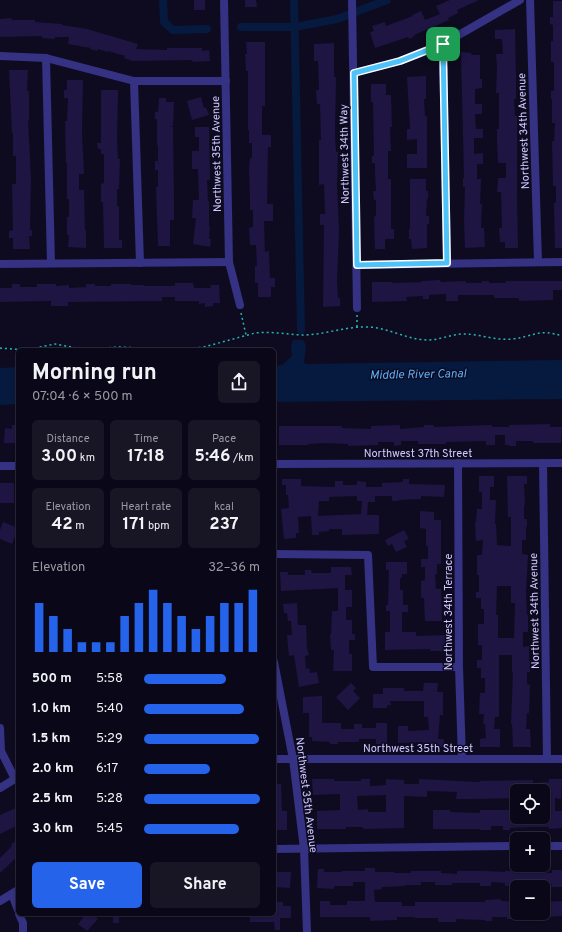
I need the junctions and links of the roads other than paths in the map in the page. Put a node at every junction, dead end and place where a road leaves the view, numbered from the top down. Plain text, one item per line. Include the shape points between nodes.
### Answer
1 (224, 0) edge
2 (520, 0) edge
3 (530, 0) edge
4 (352, 4) edge
5 (443, 44) junction
6 (0, 56) edge
7 (46, 58) junction
8 (354, 73) junction
9 (134, 81) junction
10 (226, 81) junction
11 (229, 262) junction
12 (538, 262) junction
13 (562, 262) edge
14 (51, 263) junction
15 (140, 263) junction
16 (447, 263) junction
17 (0, 264) edge
18 (357, 265) junction
19 (240, 306) road end
20 (357, 308) road end
21 (543, 463) junction
22 (562, 463) edge
23 (276, 464) edge
24 (458, 464) junction
25 (0, 466) edge
26 (16, 466) edge
27 (276, 554) edge
28 (459, 667) junction
29 (276, 672) edge
30 (0, 728) edge
31 (276, 759) edge
32 (293, 759) junction
33 (547, 759) junction
34 (562, 759) edge
35 (462, 760) junction
36 (16, 778) edge
37 (0, 788) edge
38 (510, 846) edge
39 (550, 846) edge
40 (562, 846) edge
41 (276, 849) edge
42 (304, 849) junction
43 (15, 892) edge
44 (0, 901) edge
45 (20, 916) edge
46 (23, 932) edge
47 (307, 932) edge

1 - 10 street, Northwest 35th Avenue
2 - 5 street
3 - 12 street, Northwest 34th Avenue
4 - 8 street, Northwest 34th Way
5 - 8 street via 400,61
5 - 16 street
6 - 7 street
7 - 9 street
7 - 14 street
8 - 18 street, Northwest 34th Way
9 - 10 street
9 - 15 street
10 - 11 street, Northwest 35th Avenue
11 - 15 street
11 - 19 street, Northwest 35th Avenue
12 - 13 street
12 - 16 street
14 - 15 street
14 - 17 street
16 - 18 street
18 - 20 street, Northwest 34th Way
21 - 22 street, Northwest 37th Street
21 - 24 street, Northwest 37th Street
21 - 33 street, Northwest 34th Avenue
23 - 24 street, Northwest 37th Street
24 - 28 street, Northwest 34th Terrace
25 - 26 street
27 - 28 street via 368,555 373,667
28 - 35 street, Northwest 34th Terrace
29 - 32 street, Northwest 35th Avenue
30 - 36 street via 1,751
31 - 32 street, Northwest 35th Street
32 - 35 street, Northwest 35th Street
32 - 42 street, Northwest 35th Avenue
33 - 34 street, Northwest 35th Street
33 - 35 street, Northwest 35th Street
36 - 37 street
38 - 42 street
39 - 40 street
41 - 42 street
42 - 47 street, Northwest 35th Avenue
43 - 44 street
45 - 46 street

